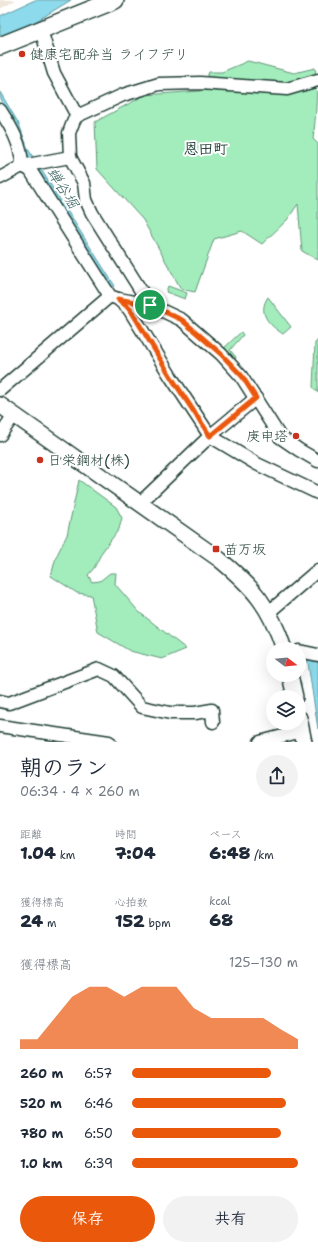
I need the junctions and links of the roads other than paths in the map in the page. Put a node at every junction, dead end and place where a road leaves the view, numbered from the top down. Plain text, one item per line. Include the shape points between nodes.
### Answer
1 (115, 0) edge
2 (41, 30) junction
3 (0, 46) edge
4 (318, 80) edge
5 (0, 110) edge
6 (78, 116) junction
7 (70, 157) junction
8 (31, 165) junction
9 (0, 178) edge
10 (114, 297) junction
11 (150, 305) junction
12 (0, 390) edge
13 (256, 398) junction
14 (0, 405) edge
15 (14, 415) junction
16 (0, 435) edge
17 (210, 436) junction
18 (318, 461) edge
19 (318, 493) edge
20 (140, 503) junction
21 (318, 570) edge
22 (269, 612) junction
23 (283, 642) edge
24 (306, 652) edge
25 (318, 655) edge
26 (0, 701) edge
27 (214, 722) dead end
28 (0, 726) edge
29 (302, 730) edge
30 (44, 737) edge
31 (109, 742) edge
32 (260, 742) edge

1 - 2 main road
2 - 3 main road
2 - 6 street via 54,73
4 - 6 street via 287,89 200,83 158,84 123,95
5 - 8 street via 16,136 22,157
6 - 7 street via 69,134
7 - 8 street
7 - 11 street via 84,183 86,200 92,213
8 - 9 street
8 - 10 street via 30,170
10 - 11 street
10 - 12 street
10 - 17 street via 130,309
11 - 13 street via 182,320 221,354 242,376
13 - 17 street
13 - 18 street via 280,437
14 - 15 street
15 - 16 street
15 - 20 street
17 - 19 street via 258,464
17 - 20 street
20 - 22 street via 238,575
21 - 22 street
22 - 23 street
24 - 25 street
26 - 27 street via 9,703 99,669 114,676 142,707 170,713 212,710
28 - 30 street
29 - 32 street
30 - 31 street

